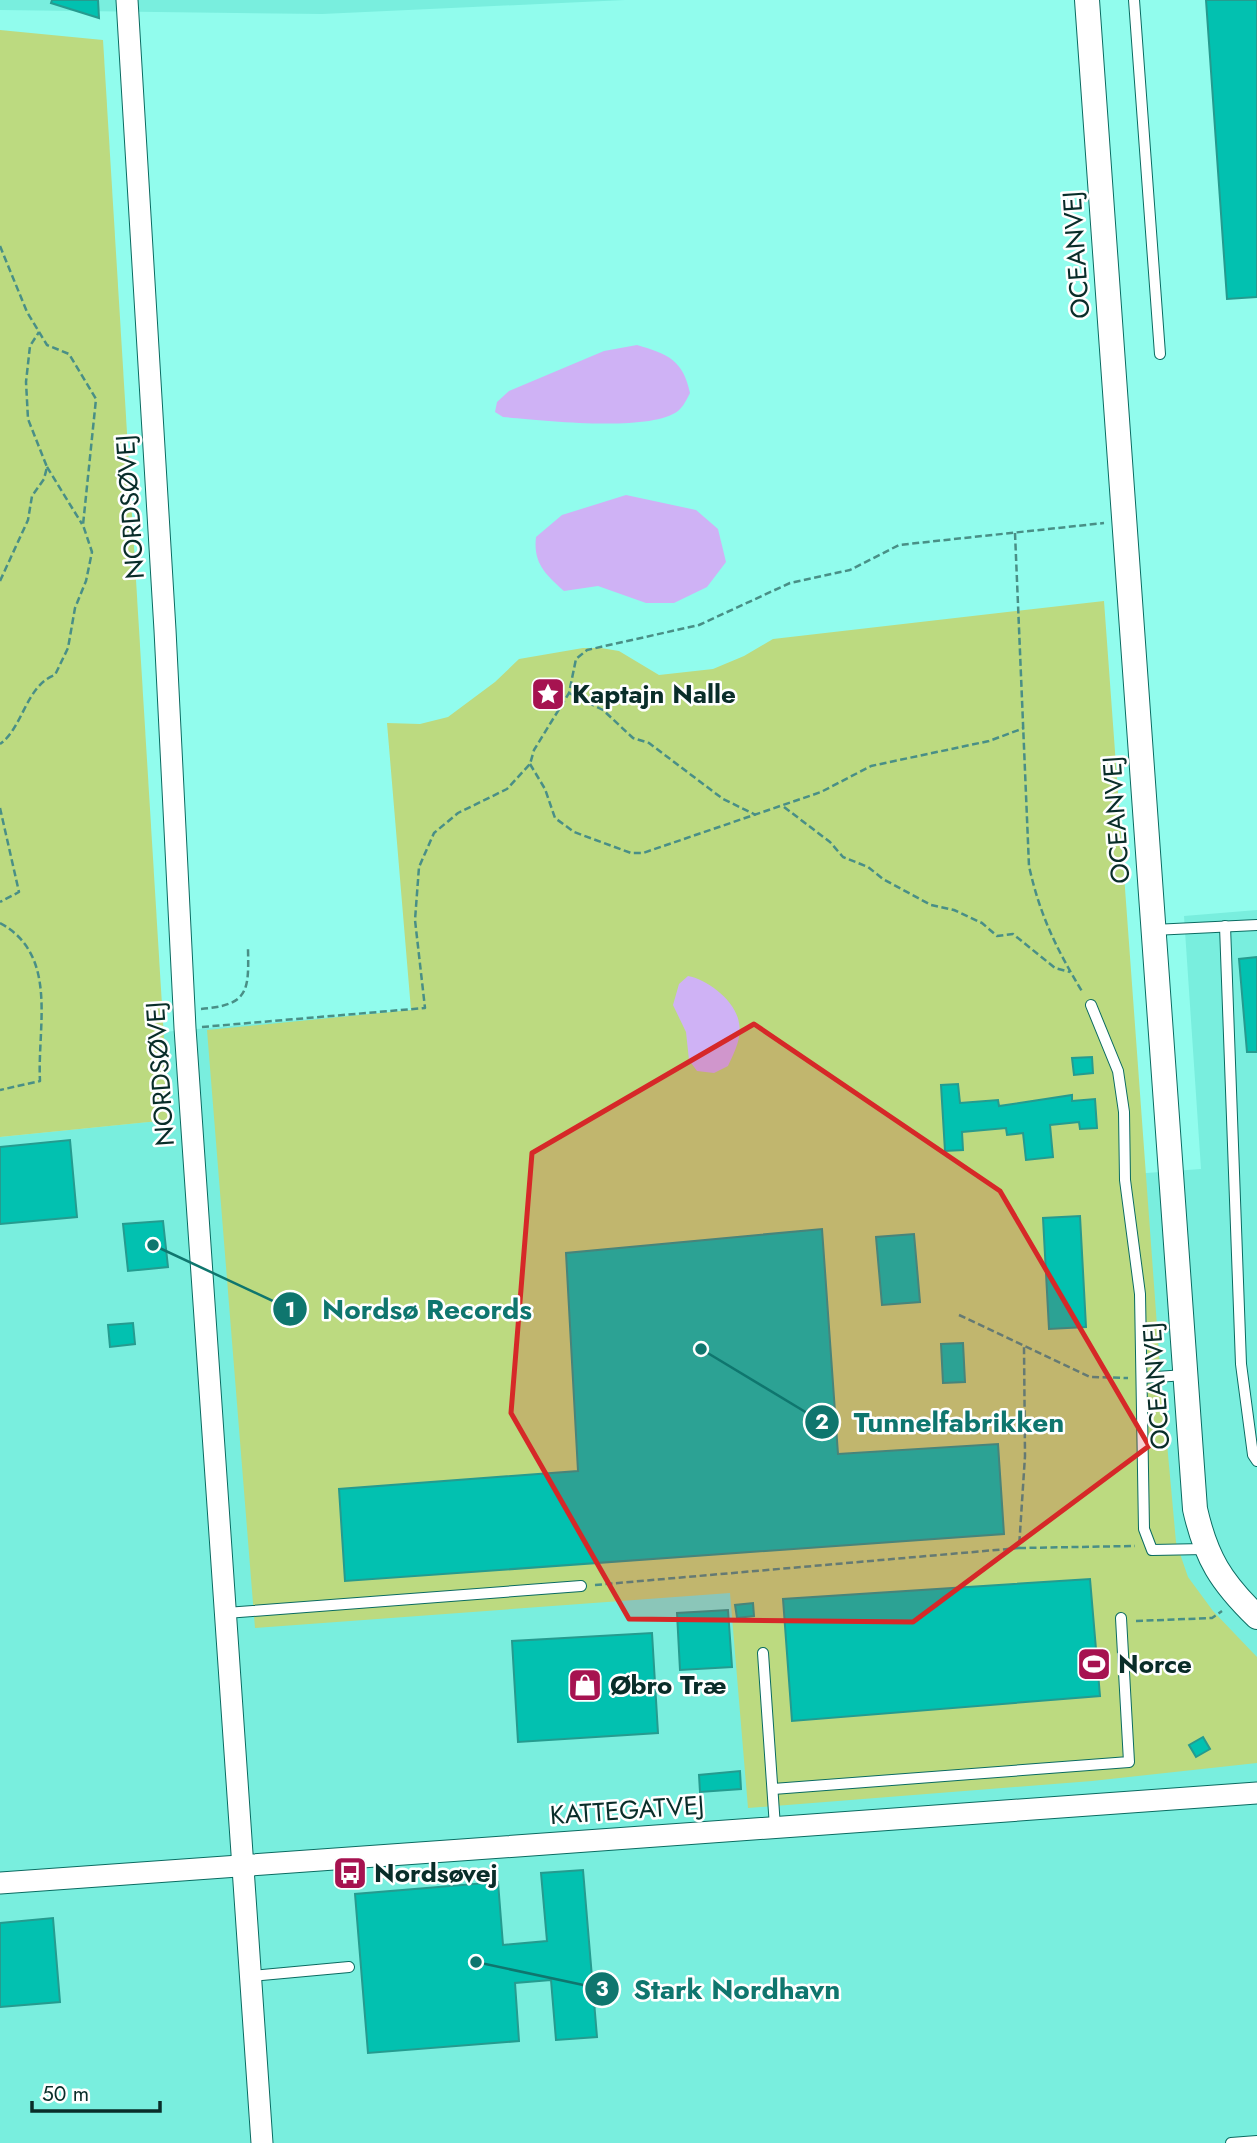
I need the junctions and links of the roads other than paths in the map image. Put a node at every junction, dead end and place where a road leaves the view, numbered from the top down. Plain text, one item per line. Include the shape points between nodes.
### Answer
1 (127, 0) edge
2 (1087, 0) edge
3 (1135, 0) edge
4 (1160, 354) dead end
5 (1257, 925) edge
6 (1225, 926) junction
7 (1153, 930) junction
8 (1091, 1005) road end
9 (1185, 1375) junction
10 (1142, 1378) junction
11 (1257, 1461) edge
12 (1205, 1549) junction
13 (581, 1586) road end
14 (226, 1613) junction
15 (1257, 1617) edge
16 (1121, 1620) road end
17 (763, 1653) dead end
18 (773, 1789) junction
19 (1257, 1793) edge
20 (775, 1827) junction
21 (242, 1865) junction
22 (0, 1882) edge
23 (349, 1967) dead end
24 (251, 1976) junction
25 (1257, 2141) edge
26 (262, 2143) edge
27 (1231, 2143) edge

1 - 14 street, NORDSØVEJ via 185,1020
2 - 7 street, OCEANVEJ
3 - 4 lane
5 - 6 lane
6 - 7 lane
6 - 11 lane via 1241,1364
7 - 9 street, OCEANVEJ
8 - 10 lane via 1119,1079 1125,1180 1140,1294
9 - 10 lane
9 - 12 street, OCEANVEJ via 1195,1509
10 - 12 lane via 1147,1544 1152,1550 1167,1552
12 - 15 street, OCEANVEJ via 1209,1560
13 - 14 lane
14 - 21 street, NORDSØVEJ
16 - 18 lane via 1129,1762
17 - 18 lane
18 - 20 lane
19 - 20 street, KATTEGATVEJ
20 - 21 street, KATTEGATVEJ
21 - 22 street, KATTEGATVEJ
21 - 24 street, NORDSØVEJ
23 - 24 lane
24 - 26 street, NORDSØVEJ
25 - 27 lane

